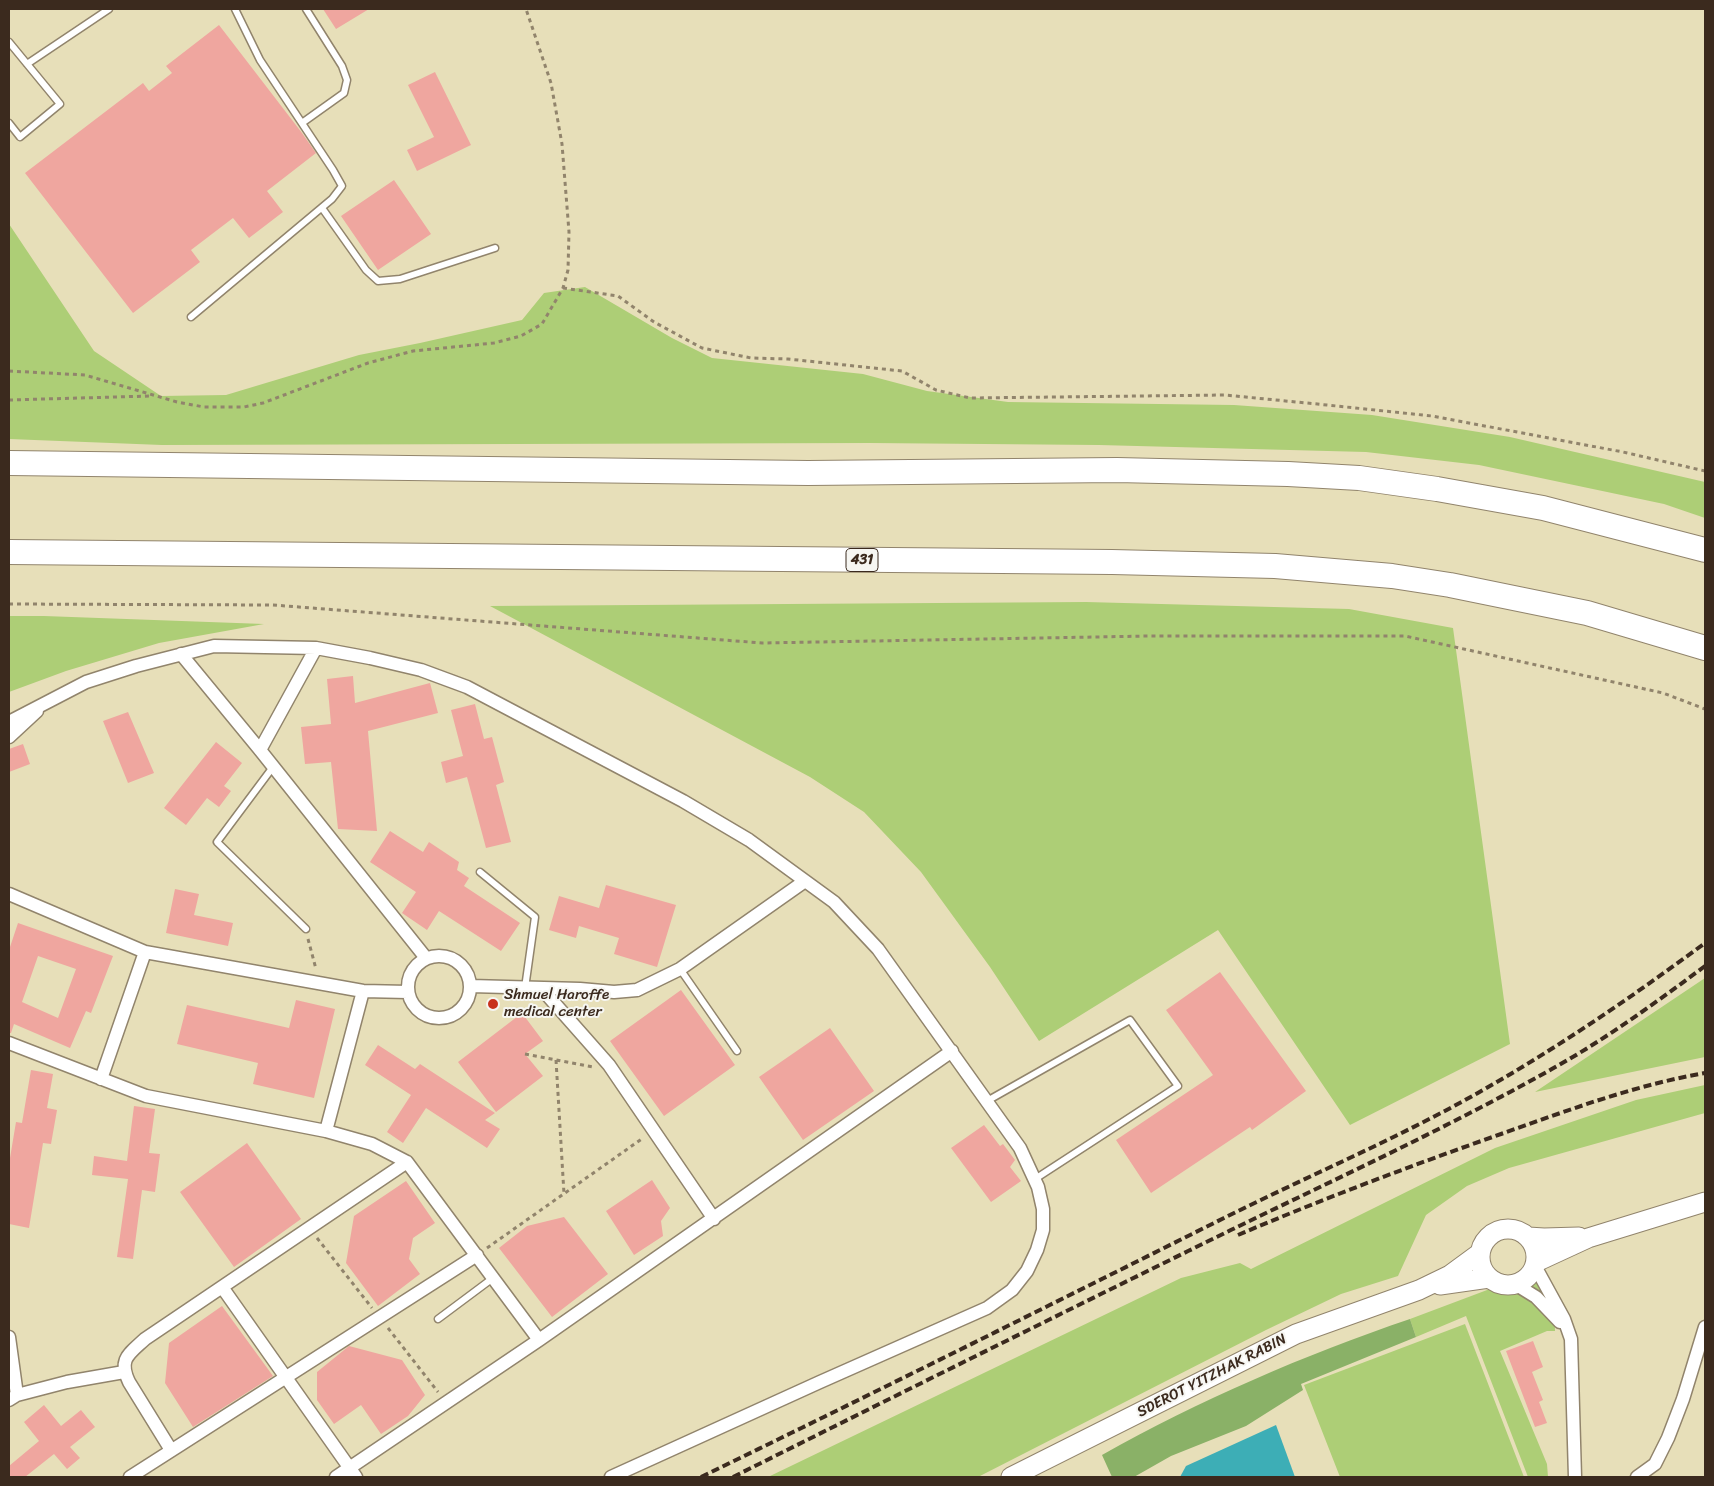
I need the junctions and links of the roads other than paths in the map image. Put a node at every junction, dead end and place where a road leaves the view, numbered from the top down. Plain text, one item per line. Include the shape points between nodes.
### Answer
1 (109, 9) edge
2 (244, 9) edge
3 (306, 9) edge
4 (236, 11) edge
5 (9, 42) edge
6 (26, 64) junction
7 (9, 123) edge
8 (302, 123) junction
9 (322, 208) junction
10 (496, 248) dead end
11 (191, 317) dead end
12 (9, 463) edge
13 (1705, 550) edge
14 (9, 552) edge
15 (316, 648) junction
16 (1705, 648) edge
17 (181, 654) junction
18 (44, 704) junction
19 (9, 722) edge
20 (9, 737) edge
21 (260, 750) junction
22 (273, 767) junction
23 (480, 872) dead end
24 (805, 881) junction
25 (9, 894) edge
26 (306, 929) road end
27 (145, 952) junction
28 (426, 958) junction
29 (680, 969) junction
30 (471, 986) junction
31 (526, 988) junction
32 (541, 988) junction
33 (363, 991) junction
34 (408, 992) junction
35 (9, 1043) edge
36 (737, 1050) dead end
37 (952, 1051) junction
38 (101, 1079) junction
39 (987, 1101) junction
40 (326, 1131) junction
41 (407, 1162) junction
42 (1035, 1179) junction
43 (1705, 1202) edge
44 (714, 1219) junction
45 (1605, 1232) junction
46 (1528, 1237) junction
47 (1480, 1254) junction
48 (477, 1255) junction
49 (1535, 1264) junction
50 (493, 1278) junction
51 (1489, 1278) junction
52 (1515, 1284) junction
53 (222, 1288) junction
54 (1419, 1290) junction
55 (438, 1319) dead end
56 (1705, 1327) edge
57 (9, 1337) edge
58 (1571, 1339) junction
59 (539, 1340) junction
60 (124, 1372) junction
61 (286, 1378) junction
62 (13, 1398) edge
63 (171, 1450) junction
64 (353, 1472) edge
65 (130, 1477) edge
66 (336, 1477) edge
67 (611, 1477) edge
68 (1011, 1477) edge
69 (1574, 1477) edge
70 (1637, 1477) edge

1 - 6 lane
2 - 4 lane
3 - 8 lane via 342,66 347,80 344,93
4 - 8 lane via 260,60
5 - 6 lane
6 - 7 lane via 60,104 20,137
8 - 9 lane via 342,186
9 - 10 lane via 366,270 378,281 400,279
9 - 11 lane
12 - 13 highway via 808,473 1117,470 1288,474 1359,478 1543,508
14 - 16 highway, 431 via 1275,566 1392,576 1468,588 1587,612
15 - 17 street via 214,646
15 - 21 street
15 - 24 street via 421,670 467,687 683,802 749,840
17 - 18 street via 86,682
17 - 21 street
18 - 19 street
18 - 20 street
21 - 22 street
22 - 26 lane via 217,842
22 - 28 street
23 - 31 lane via 535,917
24 - 29 street
24 - 37 street via 834,902 878,949
25 - 27 street
27 - 33 street
27 - 38 street
28 - 30 street via 445,956 455,960 463,966
28 - 34 street via 411,972
29 - 32 street via 637,990
29 - 36 lane
30 - 31 street
30 - 34 street via 464,1006 447,1017 426,1016 417,1010
31 - 32 street
32 - 44 street via 613,1072
33 - 34 street
33 - 40 street
35 - 38 street
37 - 39 street
37 - 44 street
38 - 40 street via 146,1096
39 - 42 street via 1020,1148
39 - 42 lane via 1130,1020 1178,1086
40 - 41 street via 372,1144
41 - 48 street
41 - 53 street
42 - 67 street via 1043,1209 1043,1230 1037,1250 1027,1271 1012,1290 987,1308
43 - 45 main road, SDEROT YITZHAK RABIN
44 - 59 street
45 - 46 main road, SDEROT YITZHAK RABIN via 1562,1238
45 - 49 main road, SDEROT YITZHAK RABIN
46 - 47 main road, SDEROT YITZHAK RABIN via 1512,1229 1503,1229 1488,1238
46 - 49 main road via 1535,1248
47 - 51 main road
47 - 54 main road, SDEROT YITZHAK RABIN via 1450,1275
48 - 50 street
48 - 61 street
49 - 52 main road, SDEROT YITZHAK RABIN via 1524,1280
49 - 58 street via 1564,1318
50 - 55 lane
50 - 59 street
51 - 52 main road, SDEROT YITZHAK RABIN via 1497,1283
51 - 54 main road, SDEROT YITZHAK RABIN
52 - 58 street via 1547,1307
53 - 60 street via 144,1339 126,1357
53 - 61 street
54 - 68 main road, SDEROT YITZHAK RABIN via 1296,1334
56 - 70 street via 1668,1438 1655,1464
57 - 62 street
58 - 69 street
59 - 64 street
60 - 62 street via 68,1382
60 - 63 street
61 - 63 street
61 - 64 street
63 - 65 street
64 - 66 street

